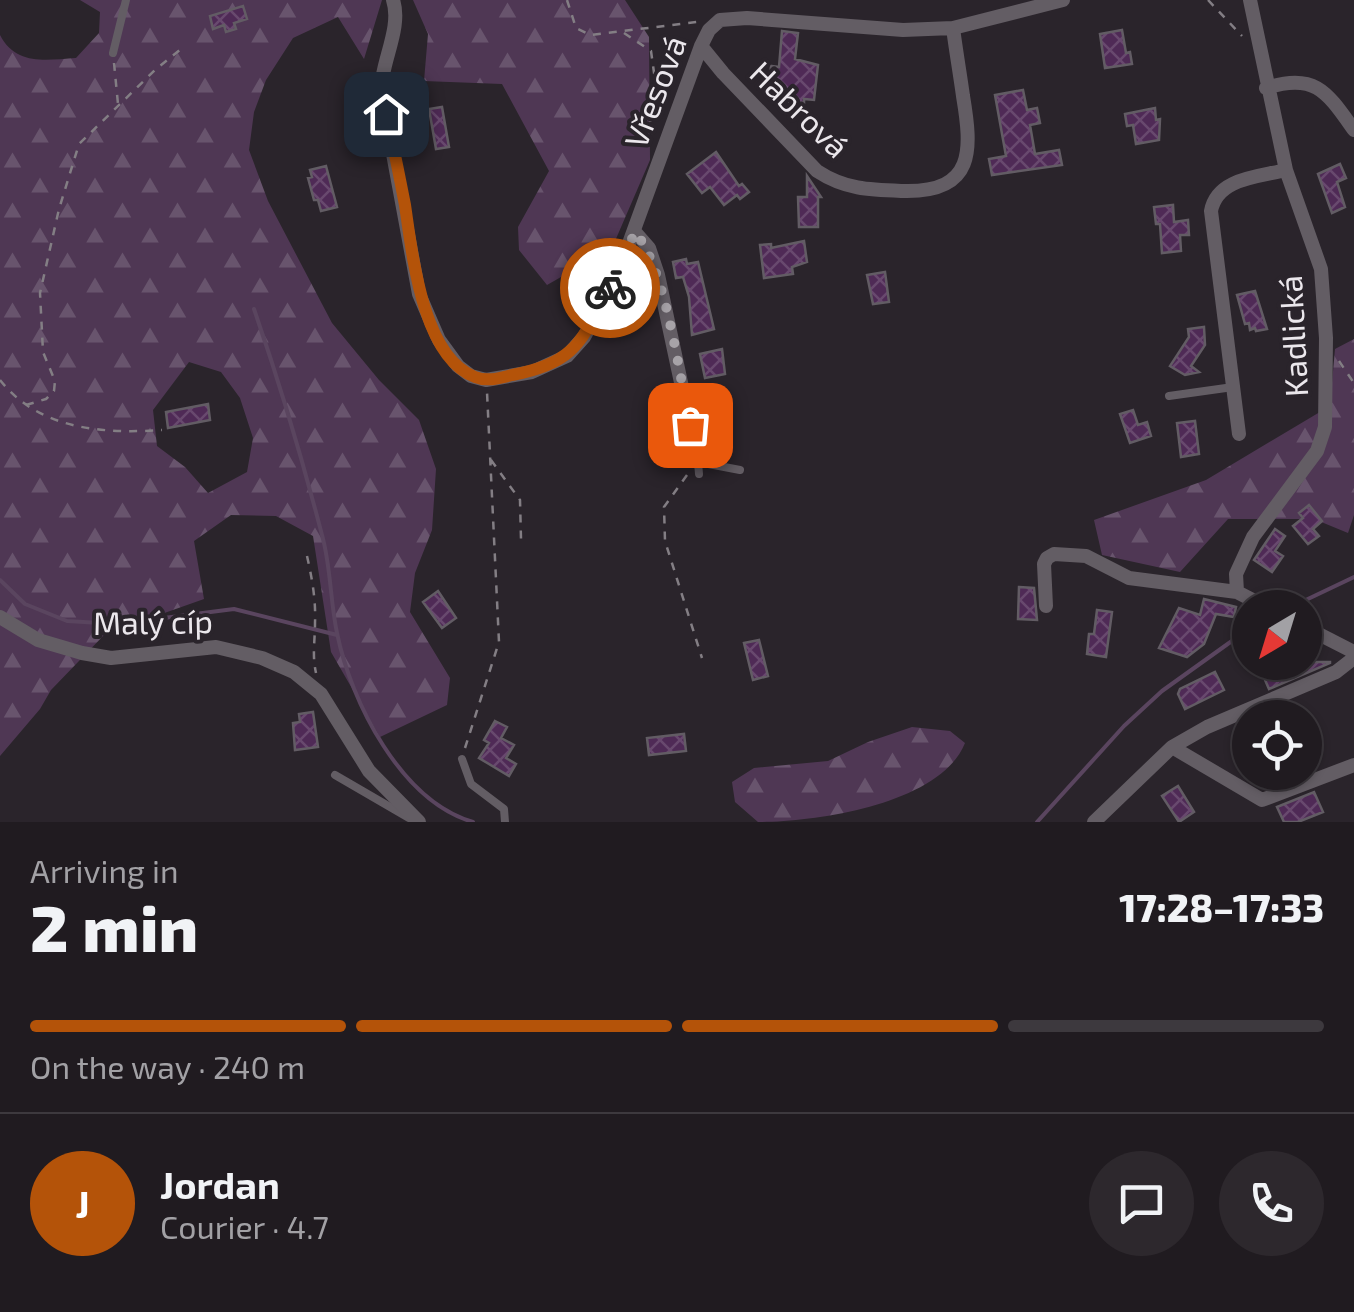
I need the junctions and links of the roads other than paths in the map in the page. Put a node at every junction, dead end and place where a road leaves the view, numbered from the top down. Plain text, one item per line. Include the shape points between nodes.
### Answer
1 (126, 0) edge
2 (394, 0) edge
3 (1063, 0) edge
4 (1250, 0) edge
5 (952, 28) junction
6 (701, 46) junction
7 (112, 53) road end
8 (1266, 88) junction
9 (1354, 130) edge
10 (1286, 170) junction
11 (635, 232) junction
12 (1233, 387) junction
13 (1170, 396) dead end
14 (1239, 434) dead end
15 (698, 468) joint
16 (740, 470) dead end
17 (1237, 590) edge
18 (1232, 591) edge
19 (1046, 606) dead end
20 (0, 618) edge
21 (1322, 637) edge
22 (1354, 655) edge
23 (1172, 747) junction
24 (462, 759) road end
25 (1354, 764) edge
26 (335, 776) dead end
27 (418, 822) edge
28 (505, 822) edge
29 (1094, 822) edge

1 - 7 lane
2 - 11 street, Vřesová via 382,89 419,294 458,366 486,380 568,356 616,279
3 - 5 street, Vřesová
4 - 8 street, Kadlická
5 - 6 street, Vřesová via 747,18 720,20
5 - 6 street, Habrová via 970,141 958,174 926,191 856,190 836,183 804,160
6 - 11 street, Vřesová
8 - 9 street via 1289,81 1320,88
8 - 10 street, Kadlická
10 - 12 street via 1230,184 1210,211
10 - 17 street, Kadlická via 1321,269 1325,428 1316,451 1253,537 1236,574
11 - 15 street via 658,275
12 - 13 lane
12 - 14 street
15 - 16 lane
18 - 19 street via 1129,578 1086,556 1054,554 1044,564
20 - 27 street, Malý cíp via 60,648 111,658 230,649 294,672 321,694 369,771
21 - 22 street
22 - 23 street via 1336,672
23 - 25 street via 1262,800
23 - 29 street
24 - 28 lane via 471,784 504,809
26 - 27 lane

